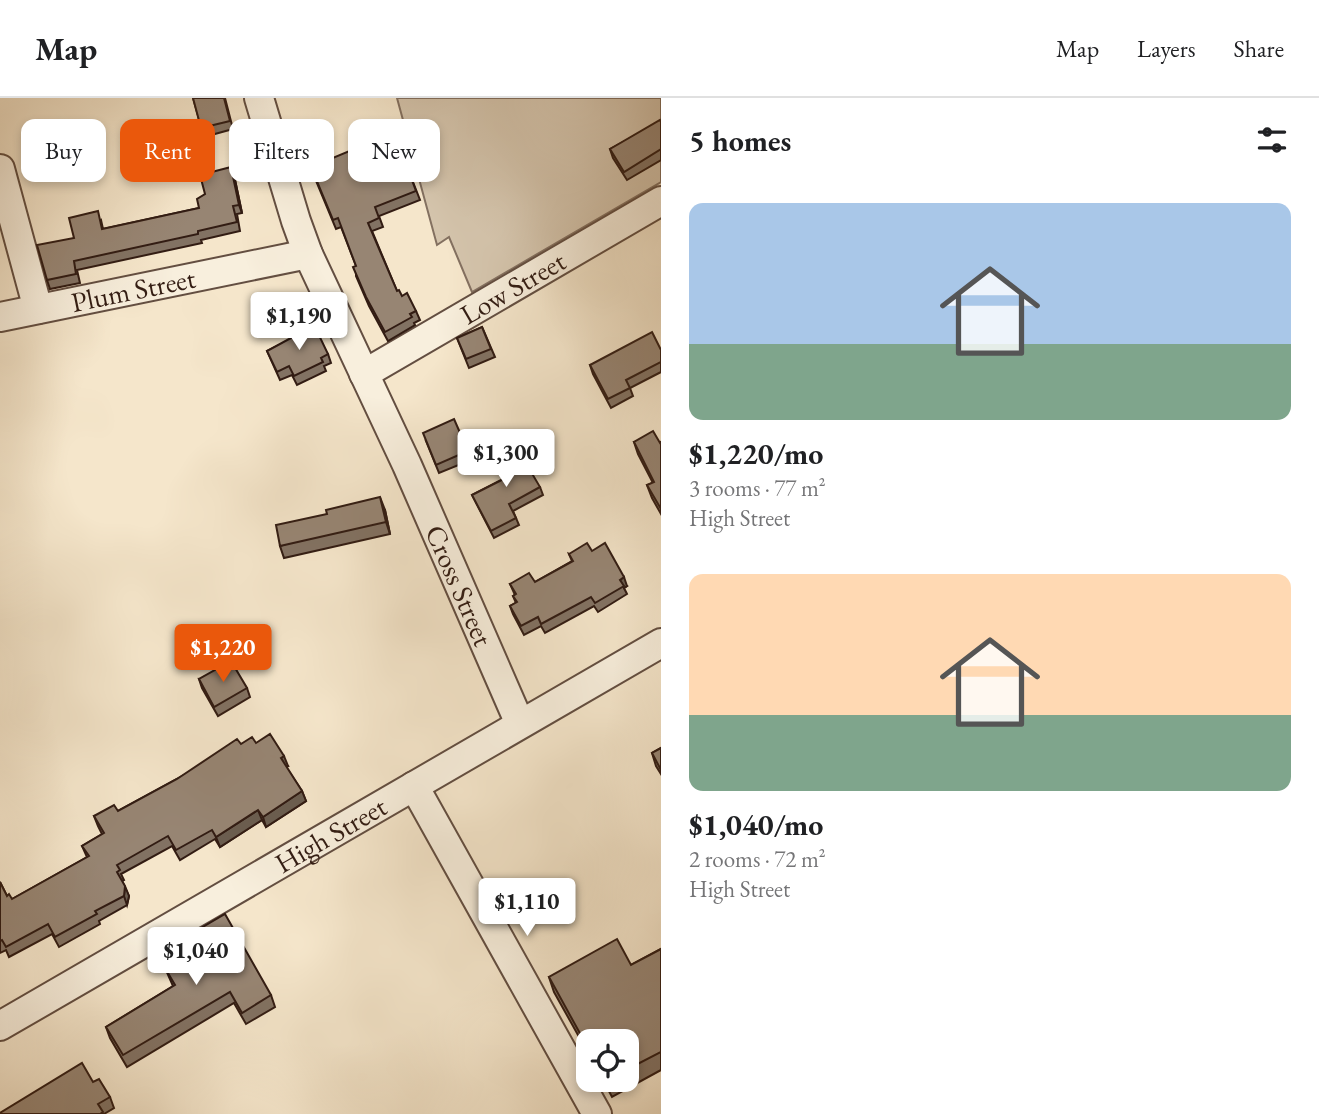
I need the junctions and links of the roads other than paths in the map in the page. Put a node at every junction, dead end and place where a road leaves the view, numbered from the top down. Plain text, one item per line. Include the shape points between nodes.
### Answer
1 (260, 98) edge
2 (0, 169) edge
3 (661, 201) edge
4 (308, 254) junction
5 (38, 309) junction
6 (0, 317) edge
7 (364, 374) junction
8 (661, 643) edge
9 (520, 724) junction
10 (414, 786) junction
11 (0, 1026) edge
12 (597, 1114) edge

1 - 4 street, Cross Street
2 - 5 street
3 - 7 street, Low Street
4 - 5 street, Plum Street
4 - 7 street, Cross Street
5 - 6 street, Plum Street
7 - 9 street, Cross Street
8 - 9 street, High Street
9 - 10 street, High Street
10 - 11 street, High Street
10 - 12 street

